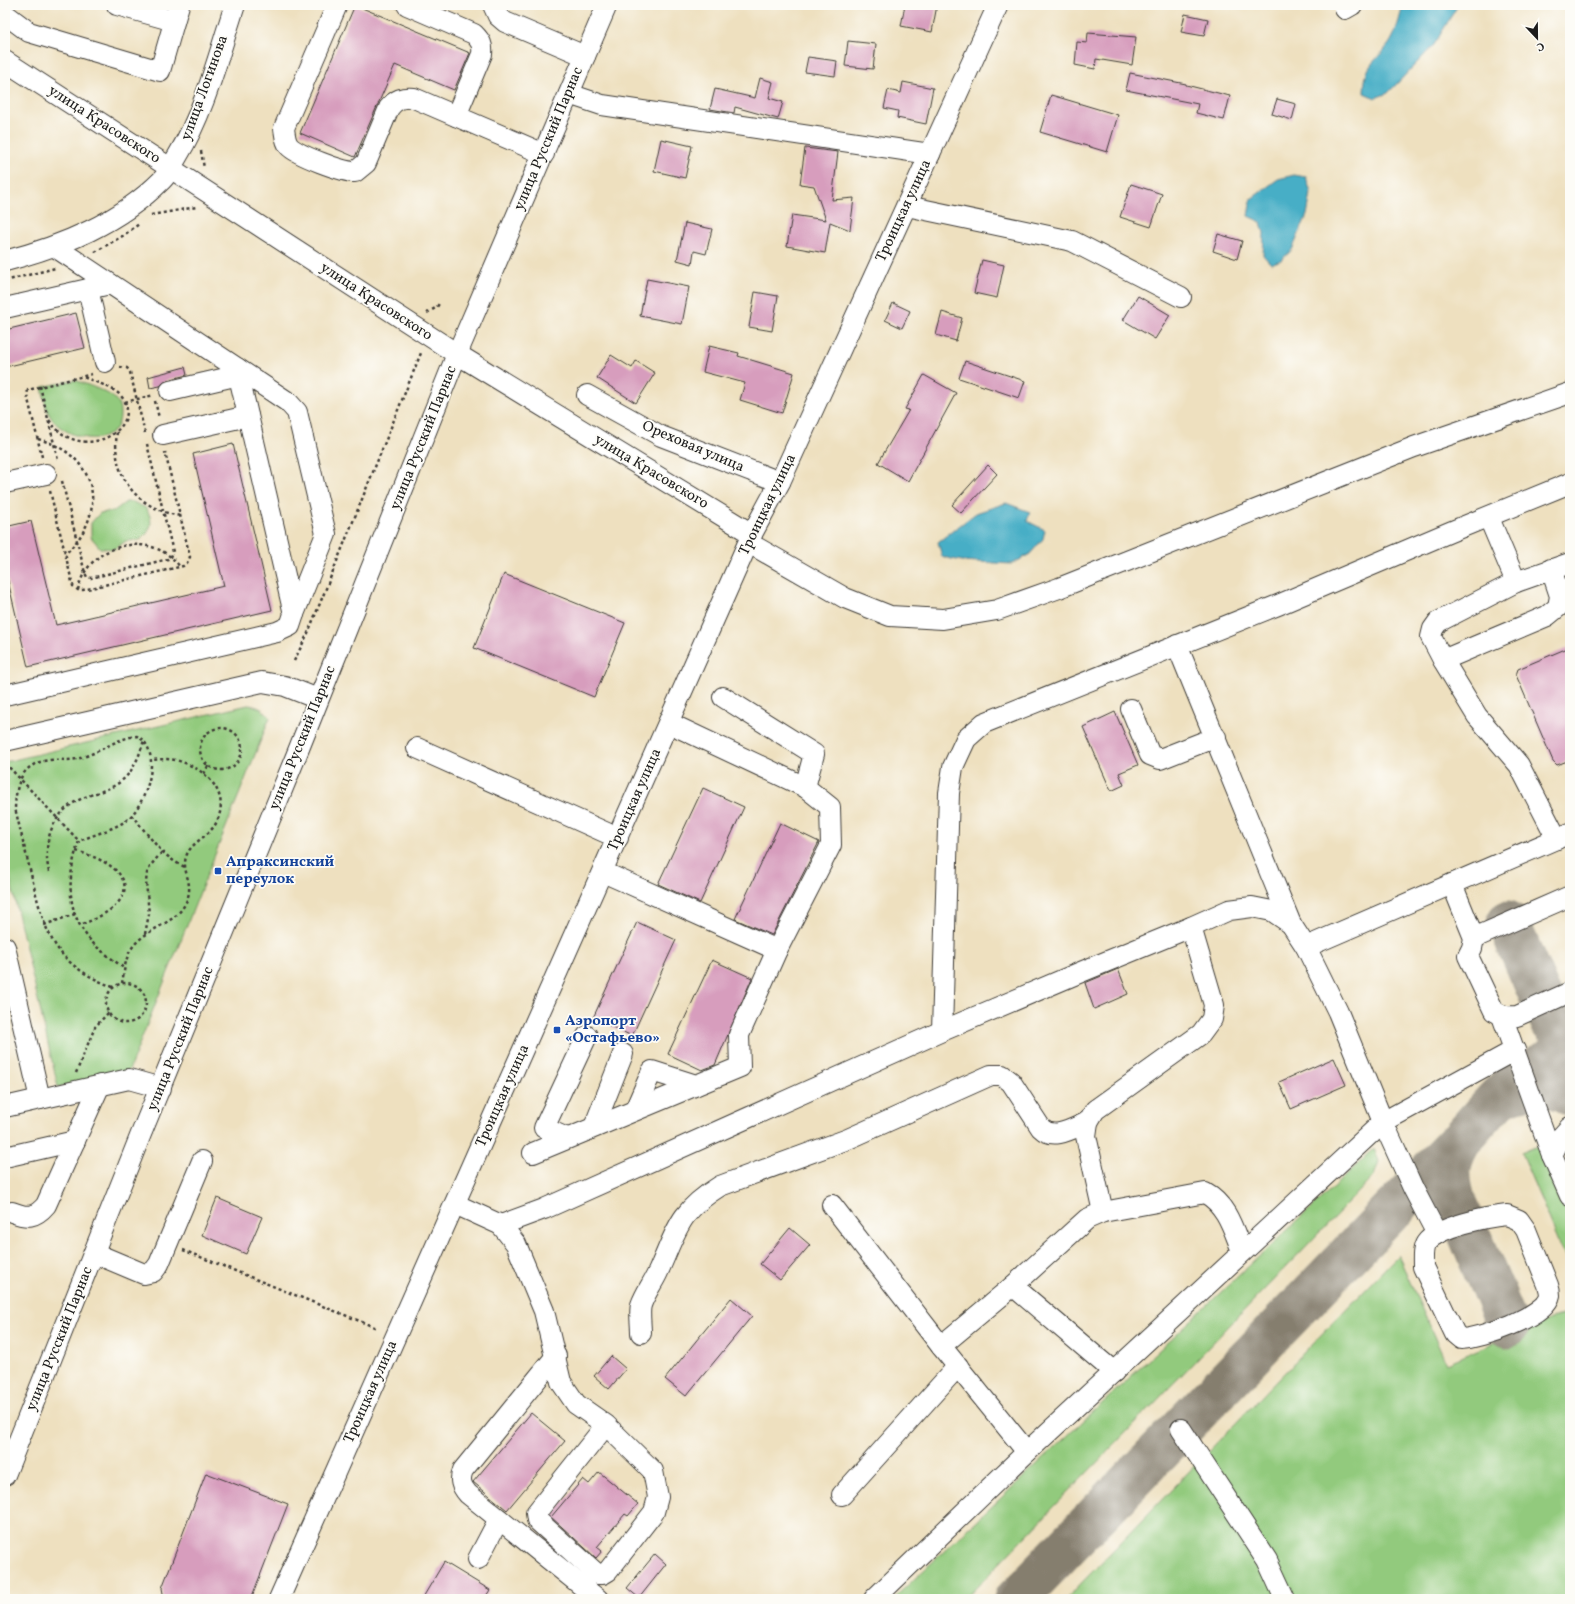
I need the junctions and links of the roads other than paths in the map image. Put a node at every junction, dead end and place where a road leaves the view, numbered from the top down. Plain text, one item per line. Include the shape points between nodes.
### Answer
1 (117, 5) edge
2 (235, 5) edge
3 (338, 5) edge
4 (407, 5) edge
5 (493, 5) edge
6 (607, 5) edge
7 (998, 5) edge
8 (177, 13) edge
9 (5, 14) edge
10 (585, 56) junction
11 (5, 61) edge
12 (569, 94) junction
13 (456, 116) junction
14 (544, 154) junction
15 (930, 154) junction
16 (170, 168) junction
17 (907, 206) junction
18 (55, 247) junction
19 (5, 261) edge
20 (110, 284) junction
21 (88, 289) junction
22 (1181, 297) dead end
23 (5, 308) edge
24 (457, 354) junction
25 (104, 368) road end
26 (238, 372) junction
27 (162, 393) road end
28 (1570, 393) edge
29 (587, 395) dead end
30 (248, 416) junction
31 (163, 435) road end
32 (55, 471) road end
33 (780, 482) junction
34 (5, 483) edge
35 (1570, 483) edge
36 (1488, 518) junction
37 (750, 538) junction
38 (1570, 563) edge
39 (1551, 569) junction
40 (1516, 582) junction
41 (294, 614) junction
42 (1177, 645) junction
43 (1443, 660) junction
44 (6, 689) edge
45 (723, 697) dead end
46 (318, 699) junction
47 (1131, 709) dead end
48 (669, 723) junction
49 (1216, 737) junction
50 (5, 741) edge
51 (417, 748) dead end
52 (805, 787) junction
53 (1563, 836) edge
54 (618, 838) junction
55 (603, 872) junction
56 (1452, 884) junction
57 (1570, 896) edge
58 (1291, 924) junction
59 (1191, 927) junction
60 (1474, 938) junction
61 (1306, 946) junction
62 (5, 947) edge
63 (777, 950) junction
64 (1570, 992) edge
65 (1502, 1016) junction
66 (942, 1031) junction
67 (587, 1036) dead end
68 (1515, 1050) junction
69 (623, 1054) dead end
70 (100, 1085) junction
71 (696, 1085) junction
72 (161, 1088) junction
73 (40, 1099) junction
74 (5, 1108) edge
75 (635, 1110) junction
76 (1088, 1122) junction
77 (1382, 1122) junction
78 (1570, 1127) edge
79 (594, 1128) junction
80 (567, 1138) junction
81 (75, 1141) junction
82 (533, 1153) dead end
83 (1552, 1155) junction
84 (5, 1157) edge
85 (202, 1161) dead end
86 (1570, 1196) edge
87 (455, 1204) junction
88 (832, 1205) dead end
89 (12, 1212) dead end
90 (1102, 1212) junction
91 (501, 1225) junction
92 (1437, 1234) junction
93 (1242, 1251) junction
94 (94, 1253) junction
95 (1013, 1286) junction
96 (641, 1333) dead end
97 (941, 1346) junction
98 (556, 1356) junction
99 (958, 1366) junction
100 (1114, 1372) junction
101 (606, 1425) junction
102 (1181, 1429) dead end
103 (1027, 1452) junction
104 (5, 1475) edge
105 (842, 1495) dead end
106 (499, 1519) junction
107 (478, 1559) dead end
108 (279, 1599) edge
109 (598, 1599) edge
110 (874, 1599) edge
111 (1285, 1599) edge

1 - 8 street
2 - 16 street, улица Логинова via 209,88 185,144
3 - 13 street via 284,128 285,138 293,150 345,172 356,172 366,163 389,108 400,99 414,98
4 - 13 street via 474,34 481,40 482,54
5 - 10 street via 498,16 505,22
6 - 10 street, улица Русский Парнас
7 - 15 street, Троицкая улица
8 - 9 street via 160,71 29,32
10 - 12 street, улица Русский Парнас
11 - 16 street, улица Красовского
12 - 14 street, улица Русский Парнас
12 - 15 street via 602,105
13 - 14 street
14 - 24 street, улица Русский Парнас
15 - 17 street, Троицкая улица
16 - 18 street, улица Логинова via 162,179 127,208 95,229
16 - 24 street, улица Красовского
17 - 22 street via 1072,241
17 - 33 street, Троицкая улица
18 - 19 street, улица Логинова
18 - 20 street
20 - 21 street
20 - 26 street
21 - 23 street
21 - 25 street
24 - 37 street, улица Красовского
24 - 46 street, улица Русский Парнас
26 - 27 street
26 - 30 street
26 - 41 street via 288,402 297,412 325,525 325,538
28 - 37 street, улица Красовского via 1414,447 998,610 943,619 890,616 845,598
29 - 33 street, Ореховая улица via 661,436
30 - 31 street
30 - 41 street
32 - 34 street
33 - 37 street, Троицкая улица
35 - 36 street
36 - 40 street
36 - 42 street
37 - 48 street, Троицкая улица
38 - 39 street
39 - 40 street
39 - 43 street via 1560,596 1558,606 1547,616
40 - 43 street via 1438,622 1431,637
41 - 44 street via 293,621 285,630
42 - 49 street
42 - 66 street via 984,723 966,739 953,767 949,793
43 - 53 street via 1477,716 1519,765
45 - 52 street via 814,754
46 - 50 street via 284,686 262,682
46 - 72 street, улица Русский Парнас
47 - 49 street via 1150,754 1156,758 1160,759
48 - 52 street
48 - 54 street, Троицкая улица
49 - 58 street
51 - 54 street
52 - 63 street via 830,807 831,845
53 - 56 street
54 - 55 street, Троицкая улица
55 - 63 street
55 - 87 street, Троицкая улица
56 - 60 street
56 - 61 street
57 - 60 street
58 - 59 street via 1272,911 1252,907 1230,910
58 - 61 street
59 - 66 street
59 - 76 street via 1214,1005 1212,1019 1201,1034 1096,1110
60 - 65 street via 1468,956 1494,1011
61 - 77 street via 1338,1012
62 - 73 street
63 - 71 street via 739,1035 740,1067
64 - 65 street via 1517,1016
65 - 68 street
66 - 91 street via 544,1209
67 - 80 street via 544,1128
68 - 77 street
68 - 83 street
69 - 79 street
70 - 72 street via 129,1079
70 - 73 street
70 - 81 street
71 - 75 street
71 - 75 street via 652,1070
72 - 94 street, улица Русский Парнас
73 - 74 street
75 - 79 street
76 - 90 street via 1086,1136
76 - 96 street via 1054,1135 1047,1134 1011,1082 1002,1075 991,1075 848,1139 720,1186 690,1209 677,1226 641,1306
77 - 92 street via 1412,1188
77 - 93 street
78 - 83 street via 1561,1137
79 - 80 street
80 - 82 street
81 - 84 street
81 - 89 street via 42,1209 29,1217
83 - 86 street
85 - 94 street via 156,1268 144,1274
87 - 91 street
87 - 108 street, Троицкая улица
88 - 97 street
90 - 93 street via 1205,1193 1216,1198 1223,1208
90 - 95 street via 1087,1219
91 - 98 street via 516,1244 523,1259 544,1310
92 - 92 street via 1426,1243 1423,1267 1455,1334 1461,1339 1508,1326 1533,1315 1545,1304 1550,1295 1548,1285 1526,1230 1519,1220 1507,1215 1486,1217
93 - 100 street
94 - 104 street, улица Русский Парнас
95 - 97 street
95 - 100 street
97 - 99 street
98 - 101 street via 561,1382 576,1404
98 - 106 street via 463,1470 460,1477 462,1486 468,1494
99 - 103 street
99 - 105 street
100 - 103 street
101 - 101 street via 536,1513 537,1520 597,1574 608,1571 654,1512 658,1497 653,1471
102 - 111 street via 1267,1560
103 - 110 street
106 - 107 street
106 - 109 street

